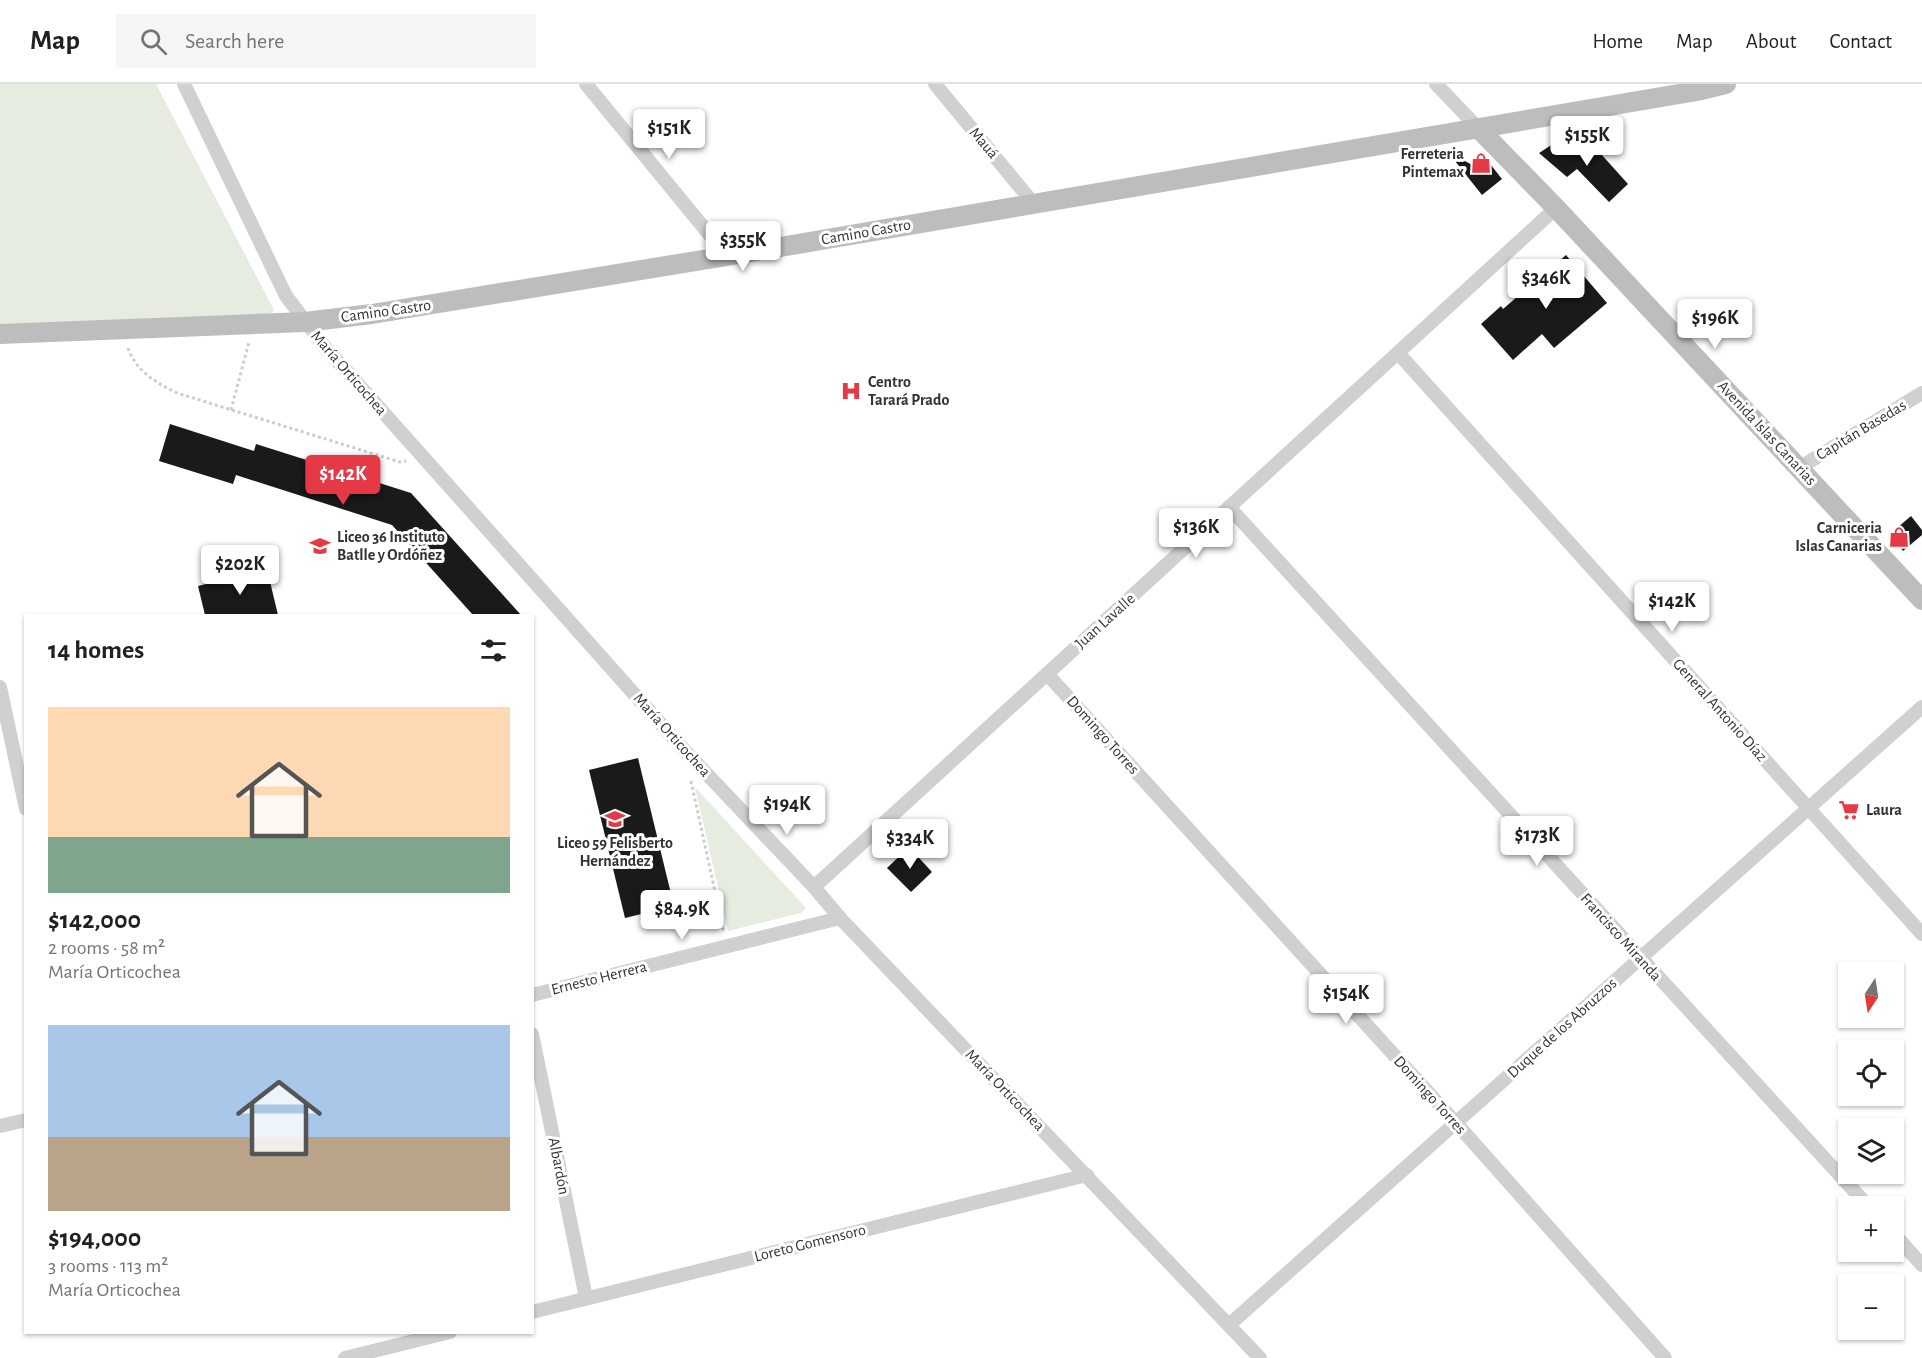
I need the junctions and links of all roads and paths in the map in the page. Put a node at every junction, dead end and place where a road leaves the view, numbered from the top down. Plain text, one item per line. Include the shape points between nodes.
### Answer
1 (184, 84) edge
2 (586, 84) edge
3 (934, 84) edge
4 (1436, 84) edge
5 (1726, 84) edge
6 (1478, 128) junction
7 (1034, 203) junction
8 (1556, 208) junction
9 (726, 256) junction
10 (305, 322) junction
11 (254, 324) junction
12 (122, 329) junction
13 (0, 334) edge
14 (1398, 353) junction
15 (1922, 393) edge
16 (231, 410) junction
17 (426, 459) junction
18 (1799, 468) junction
19 (1229, 507) junction
20 (1922, 600) edge
21 (1047, 674) junction
22 (0, 687) edge
23 (1922, 706) edge
24 (685, 751) junction
25 (24, 800) edge
26 (1809, 808) junction
27 (814, 887) junction
28 (840, 918) junction
29 (1922, 934) edge
30 (726, 946) junction
31 (1641, 958) junction
32 (534, 994) edge
33 (534, 1044) edge
34 (24, 1120) edge
35 (1456, 1123) junction
36 (0, 1126) edge
37 (1087, 1175) junction
38 (1859, 1196) edge
39 (1904, 1245) edge
40 (1922, 1265) edge
41 (586, 1298) junction
42 (534, 1311) edge
43 (1230, 1325) junction
44 (442, 1334) edge
45 (345, 1358) edge
46 (1260, 1358) edge
47 (1665, 1358) edge

1 - 10 street, María Orticochea via 286,296
2 - 9 street
3 - 7 street, Mauá
4 - 6 street, Avenida Islas Canarias
5 - 6 street, Camino Castro
6 - 7 street, Camino Castro
6 - 8 street, Avenida Islas Canarias
7 - 9 street, Camino Castro
8 - 14 street, Juan Lavalle
8 - 18 street, Avenida Islas Canarias
9 - 10 street, Camino Castro
10 - 11 street, Camino Castro
10 - 17 street, María Orticochea
11 - 12 street, Camino Castro
11 - 16 path
12 - 13 street, Camino Castro
12 - 16 path via 132,361 155,382
14 - 19 street, Juan Lavalle
14 - 26 street, General Antonio Díaz
15 - 18 street, Capitán Basedas
16 - 17 path via 400,462
17 - 24 street, María Orticochea
18 - 20 street, Avenida Islas Canarias
19 - 21 street, Juan Lavalle
19 - 31 street, Francisco Miranda
21 - 27 street, Juan Lavalle
21 - 35 street, Domingo Torres
22 - 25 street
23 - 26 street, Duque de los Abruzzos
24 - 27 street, María Orticochea
24 - 30 path
26 - 29 street, General Antonio Díaz
26 - 31 street, Duque de los Abruzzos
27 - 28 street, María Orticochea
28 - 30 street, Ernesto Herrera
28 - 37 street, María Orticochea
30 - 32 street, Ernesto Herrera
31 - 35 street, Duque de los Abruzzos
31 - 38 street, Francisco Miranda
33 - 41 street, Albardón
34 - 36 street
35 - 43 street, Duque de los Abruzzos
35 - 47 street, Domingo Torres
37 - 41 street, Loreto Gomensoro
37 - 43 street, María Orticochea
39 - 40 street
41 - 42 street, Loreto Gomensoro
43 - 46 street, María Orticochea
44 - 45 street

